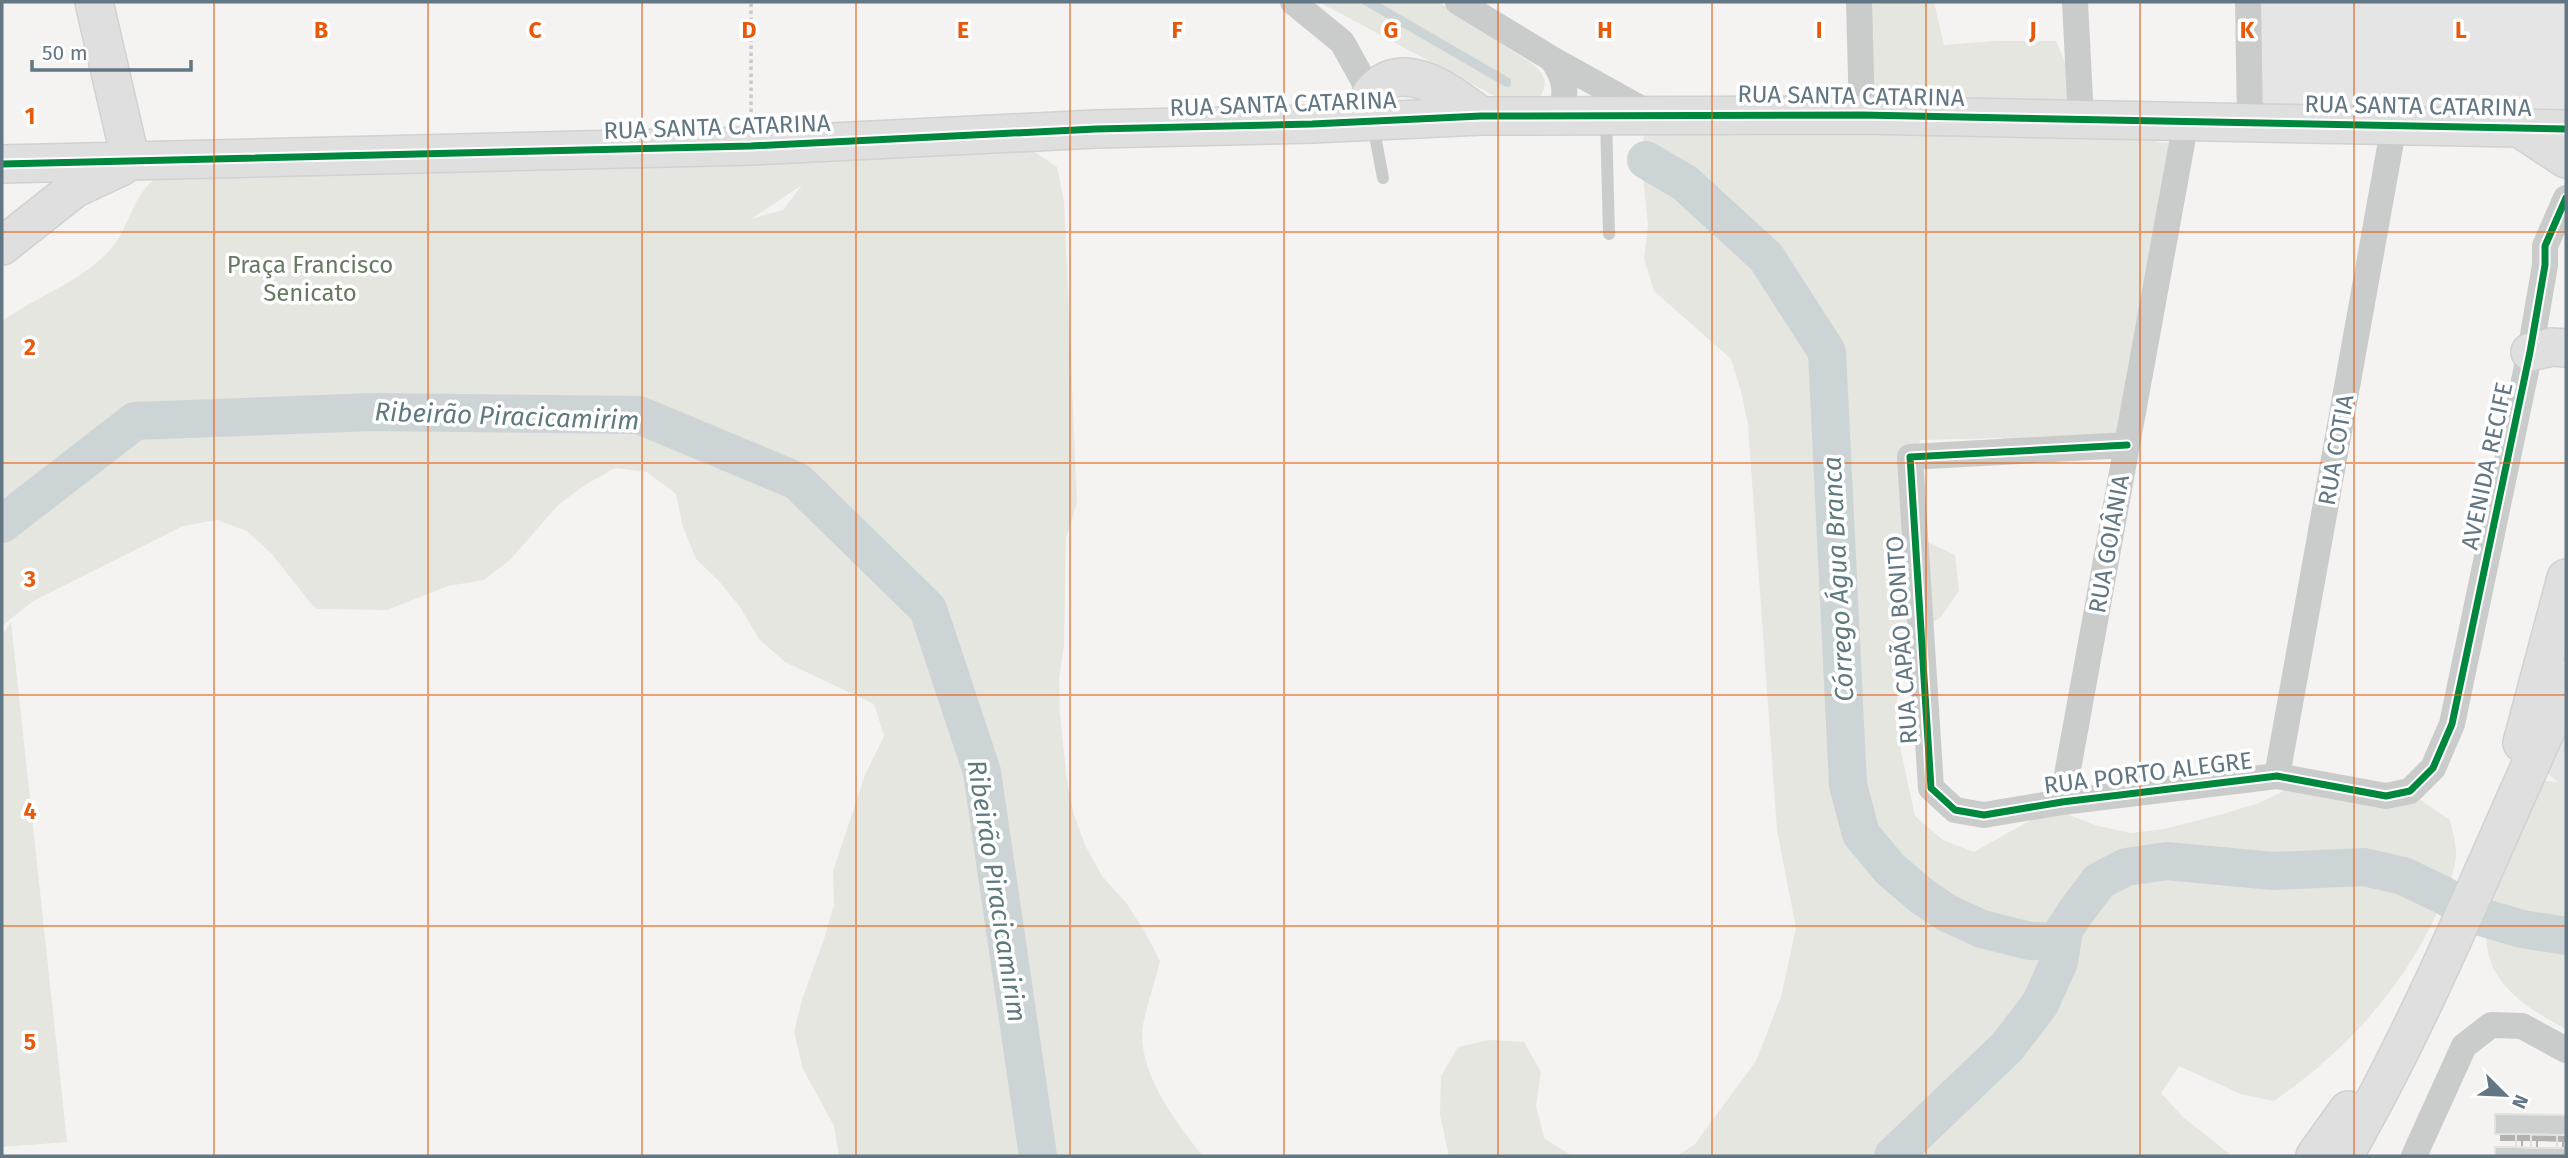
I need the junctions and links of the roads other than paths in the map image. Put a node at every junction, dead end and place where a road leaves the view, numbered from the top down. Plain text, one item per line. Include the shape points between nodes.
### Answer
1 (94, 2) edge
2 (1293, 2) edge
3 (1458, 2) edge
4 (1859, 2) edge
5 (2075, 2) edge
6 (2248, 2) edge
7 (1552, 59) junction
8 (1371, 107) junction
9 (1651, 114) junction
10 (1606, 115) junction
11 (1862, 115) junction
12 (1558, 116) junction
13 (2081, 119) junction
14 (2186, 121) junction
15 (2250, 122) junction
16 (2394, 125) junction
17 (2518, 127) junction
18 (2566, 129) edge
19 (2566, 159) edge
20 (131, 162) junction
21 (2, 164) edge
22 (1383, 178) dead end
23 (2566, 198) edge
24 (1609, 234) dead end
25 (2566, 242) edge
26 (2, 246) edge
27 (2545, 265) junction
28 (2566, 348) edge
29 (2530, 352) junction
30 (2127, 445) junction
31 (2566, 578) edge
32 (2566, 679) edge
33 (2444, 743) joint
34 (2277, 776) junction
35 (2062, 802) junction
36 (1955, 810) joint
37 (2492, 850) junction
38 (2447, 955) junction
39 (2566, 1050) edge
40 (2315, 1156) edge
41 (2344, 1156) edge
42 (2413, 1156) edge

1 - 20 street
2 - 8 street via 1342,42
3 - 7 street
4 - 11 street
5 - 13 street
6 - 15 street
7 - 9 street
7 - 12 street via 1565,85
8 - 12 street, RUA SANTA CATARINA via 1380,83 1406,77 1440,87 1481,116
8 - 20 street, RUA SANTA CATARINA via 1096,129 751,146
8 - 22 lane
9 - 10 street, RUA SANTA CATARINA
9 - 11 street, RUA SANTA CATARINA
10 - 12 street, RUA SANTA CATARINA
10 - 24 lane
11 - 13 street, RUA SANTA CATARINA
13 - 14 street, RUA SANTA CATARINA
14 - 15 street, RUA SANTA CATARINA
14 - 30 street, RUA GOIÂNIA
15 - 16 street, RUA SANTA CATARINA
16 - 17 street, RUA SANTA CATARINA
16 - 34 street, RUA COTIA
17 - 18 street, RUA SANTA CATARINA
17 - 19 street, RUA SANTA CATARINA
20 - 21 street, RUA SANTA CATARINA
20 - 26 street via 74,189
23 - 27 street, AVENIDA RECIFE via 2546,246
25 - 27 street
27 - 29 street, AVENIDA RECIFE
28 - 29 street
29 - 33 street, AVENIDA RECIFE via 2452,724
30 - 35 street, RUA GOIÂNIA
30 - 36 street, RUA CAPÃO BONITO via 1910,457 1931,788
31 - 37 street
32 - 37 street
33 - 34 street, RUA PORTO ALEGRE via 2433,768 2410,791 2386,796
34 - 35 street, RUA PORTO ALEGRE
35 - 36 street, RUA PORTO ALEGRE via 1984,815
37 - 38 street
38 - 40 street
38 - 41 street
39 - 42 street via 2522,1027 2491,1025 2463,1046

